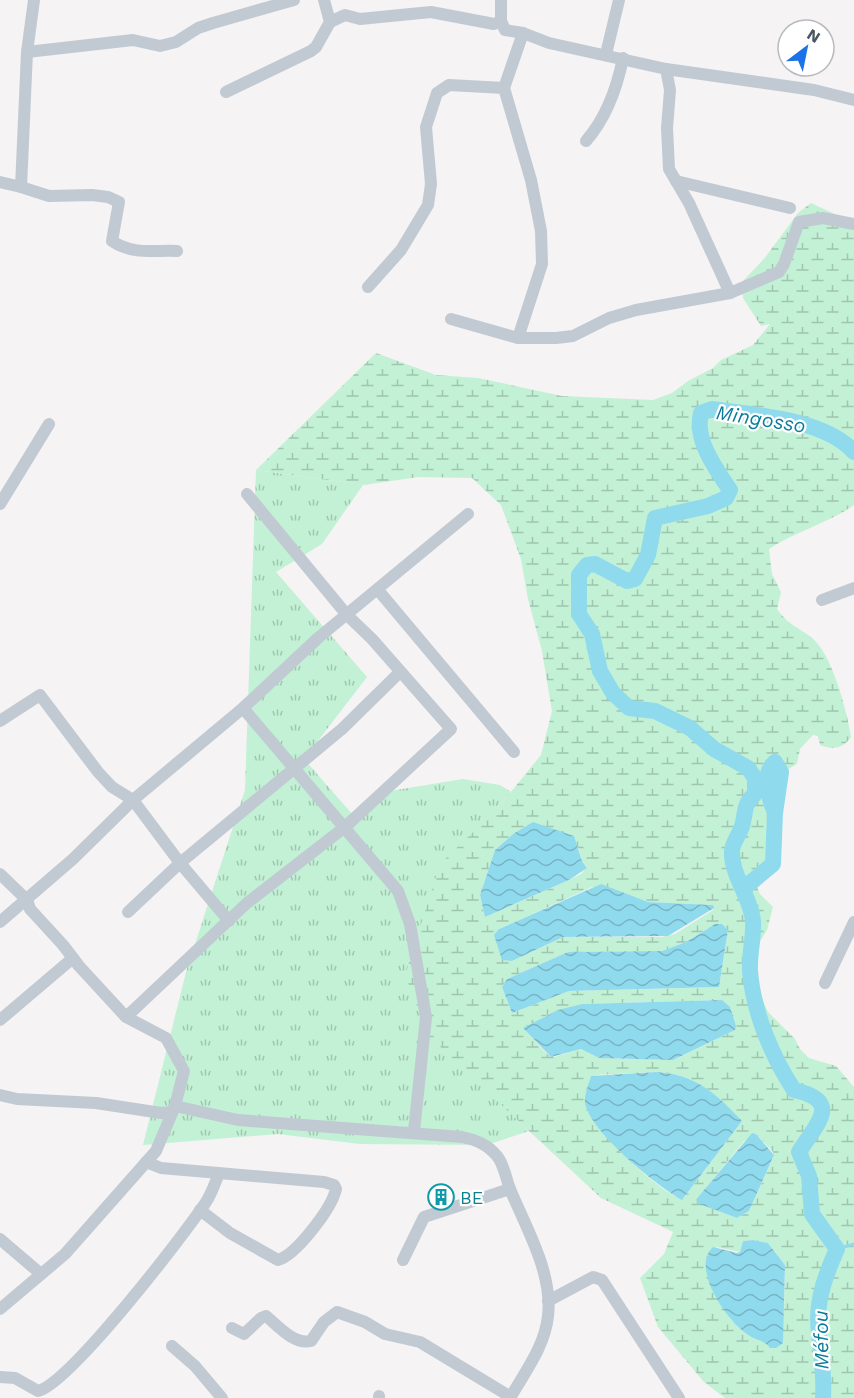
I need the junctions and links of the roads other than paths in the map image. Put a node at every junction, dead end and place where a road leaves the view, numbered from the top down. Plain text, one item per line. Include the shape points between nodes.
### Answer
1 (34, 0) edge
2 (294, 0) edge
3 (324, 0) edge
4 (501, 0) edge
5 (619, 0) edge
6 (501, 21) junction
7 (330, 22) junction
8 (523, 33) junction
9 (27, 52) junction
10 (606, 54) junction
11 (623, 58) junction
12 (666, 69) junction
13 (504, 88) junction
14 (226, 92) dead end
15 (854, 100) edge
16 (586, 141) dead end
17 (676, 181) junction
18 (0, 182) edge
19 (21, 187) junction
20 (790, 208) dead end
21 (854, 224) edge
22 (177, 251) dead end
23 (368, 287) dead end
24 (730, 293) junction
25 (451, 319) dead end
26 (518, 338) junction
27 (49, 424) dead end
28 (4, 491) edge
29 (247, 494) dead end
30 (0, 504) edge
31 (468, 514) dead end
32 (854, 588) edge
33 (378, 590) junction
34 (822, 600) dead end
35 (347, 615) junction
36 (400, 672) junction
37 (243, 708) junction
38 (0, 721) edge
39 (514, 752) dead end
40 (294, 768) junction
41 (133, 800) junction
42 (345, 827) junction
43 (180, 863) junction
44 (0, 874) edge
45 (27, 900) junction
46 (129, 912) dead end
47 (229, 921) junction
48 (0, 922) edge
49 (854, 922) edge
50 (73, 958) junction
51 (825, 983) dead end
52 (126, 1017) junction
53 (0, 1020) edge
54 (0, 1095) edge
55 (175, 1106) junction
56 (414, 1131) junction
57 (146, 1162) junction
58 (219, 1173) junction
59 (510, 1189) junction
60 (200, 1210) junction
61 (0, 1239) edge
62 (403, 1260) dead end
63 (41, 1274) junction
64 (548, 1301) junction
65 (0, 1309) edge
66 (232, 1328) dead end
67 (172, 1346) dead end
68 (0, 1377) edge
69 (510, 1397) edge
70 (222, 1398) edge
71 (679, 1398) edge

1 - 9 street
2 - 9 street via 198,28 176,42 160,46 133,40
3 - 7 street
4 - 6 street
5 - 10 street
6 - 7 street via 494,24 431,12 360,19 345,15
6 - 8 street via 505,30
7 - 14 street via 311,51
8 - 10 street via 549,43
8 - 13 street
9 - 19 street
10 - 11 street
11 - 12 street
11 - 16 street via 599,126
12 - 15 street via 814,90
12 - 17 street via 670,90 669,169
13 - 23 street via 449,85 437,93 426,127 431,191 428,205 402,250
13 - 26 street via 531,180 541,231 539,278
17 - 20 street
17 - 24 street
18 - 19 street
19 - 22 street via 49,196 108,197 119,202 112,241 138,252
21 - 24 street via 823,218 799,222 779,272
24 - 26 street via 636,310 573,336
25 - 26 street
27 - 28 street
28 - 30 street
29 - 35 street
31 - 33 street
32 - 34 street
33 - 35 street
33 - 39 street
35 - 36 street
35 - 37 street
36 - 40 street via 342,729
36 - 42 street via 451,729
37 - 40 street
37 - 41 street
38 - 41 street via 40,695 98,772
40 - 42 street
40 - 43 street
41 - 43 street
41 - 45 street
42 - 47 street
42 - 56 street via 398,891 410,924 426,1017
43 - 46 street
43 - 47 street
44 - 45 street
45 - 48 street
45 - 50 street via 30,909
47 - 52 street
49 - 51 street
50 - 52 street
50 - 53 street
52 - 55 street via 166,1038 177,1054 184,1071
54 - 55 street via 161,1113 171,1112
55 - 56 street via 238,1120
55 - 57 street via 156,1151
56 - 59 street via 479,1140 498,1156
57 - 58 street via 161,1168
57 - 63 street via 70,1248
58 - 60 street
58 - 60 street via 324,1182 334,1185 336,1190 329,1208 296,1249 278,1260 230,1233
59 - 62 street via 424,1217
59 - 64 street via 543,1273
60 - 68 street via 126,1305 60,1377 38,1391 15,1378
61 - 63 street
63 - 65 street
64 - 69 street via 543,1340
64 - 71 street via 593,1276 602,1280
66 - 69 street via 244,1334 266,1316 304,1343 337,1312 385,1334 420,1342
67 - 70 street

